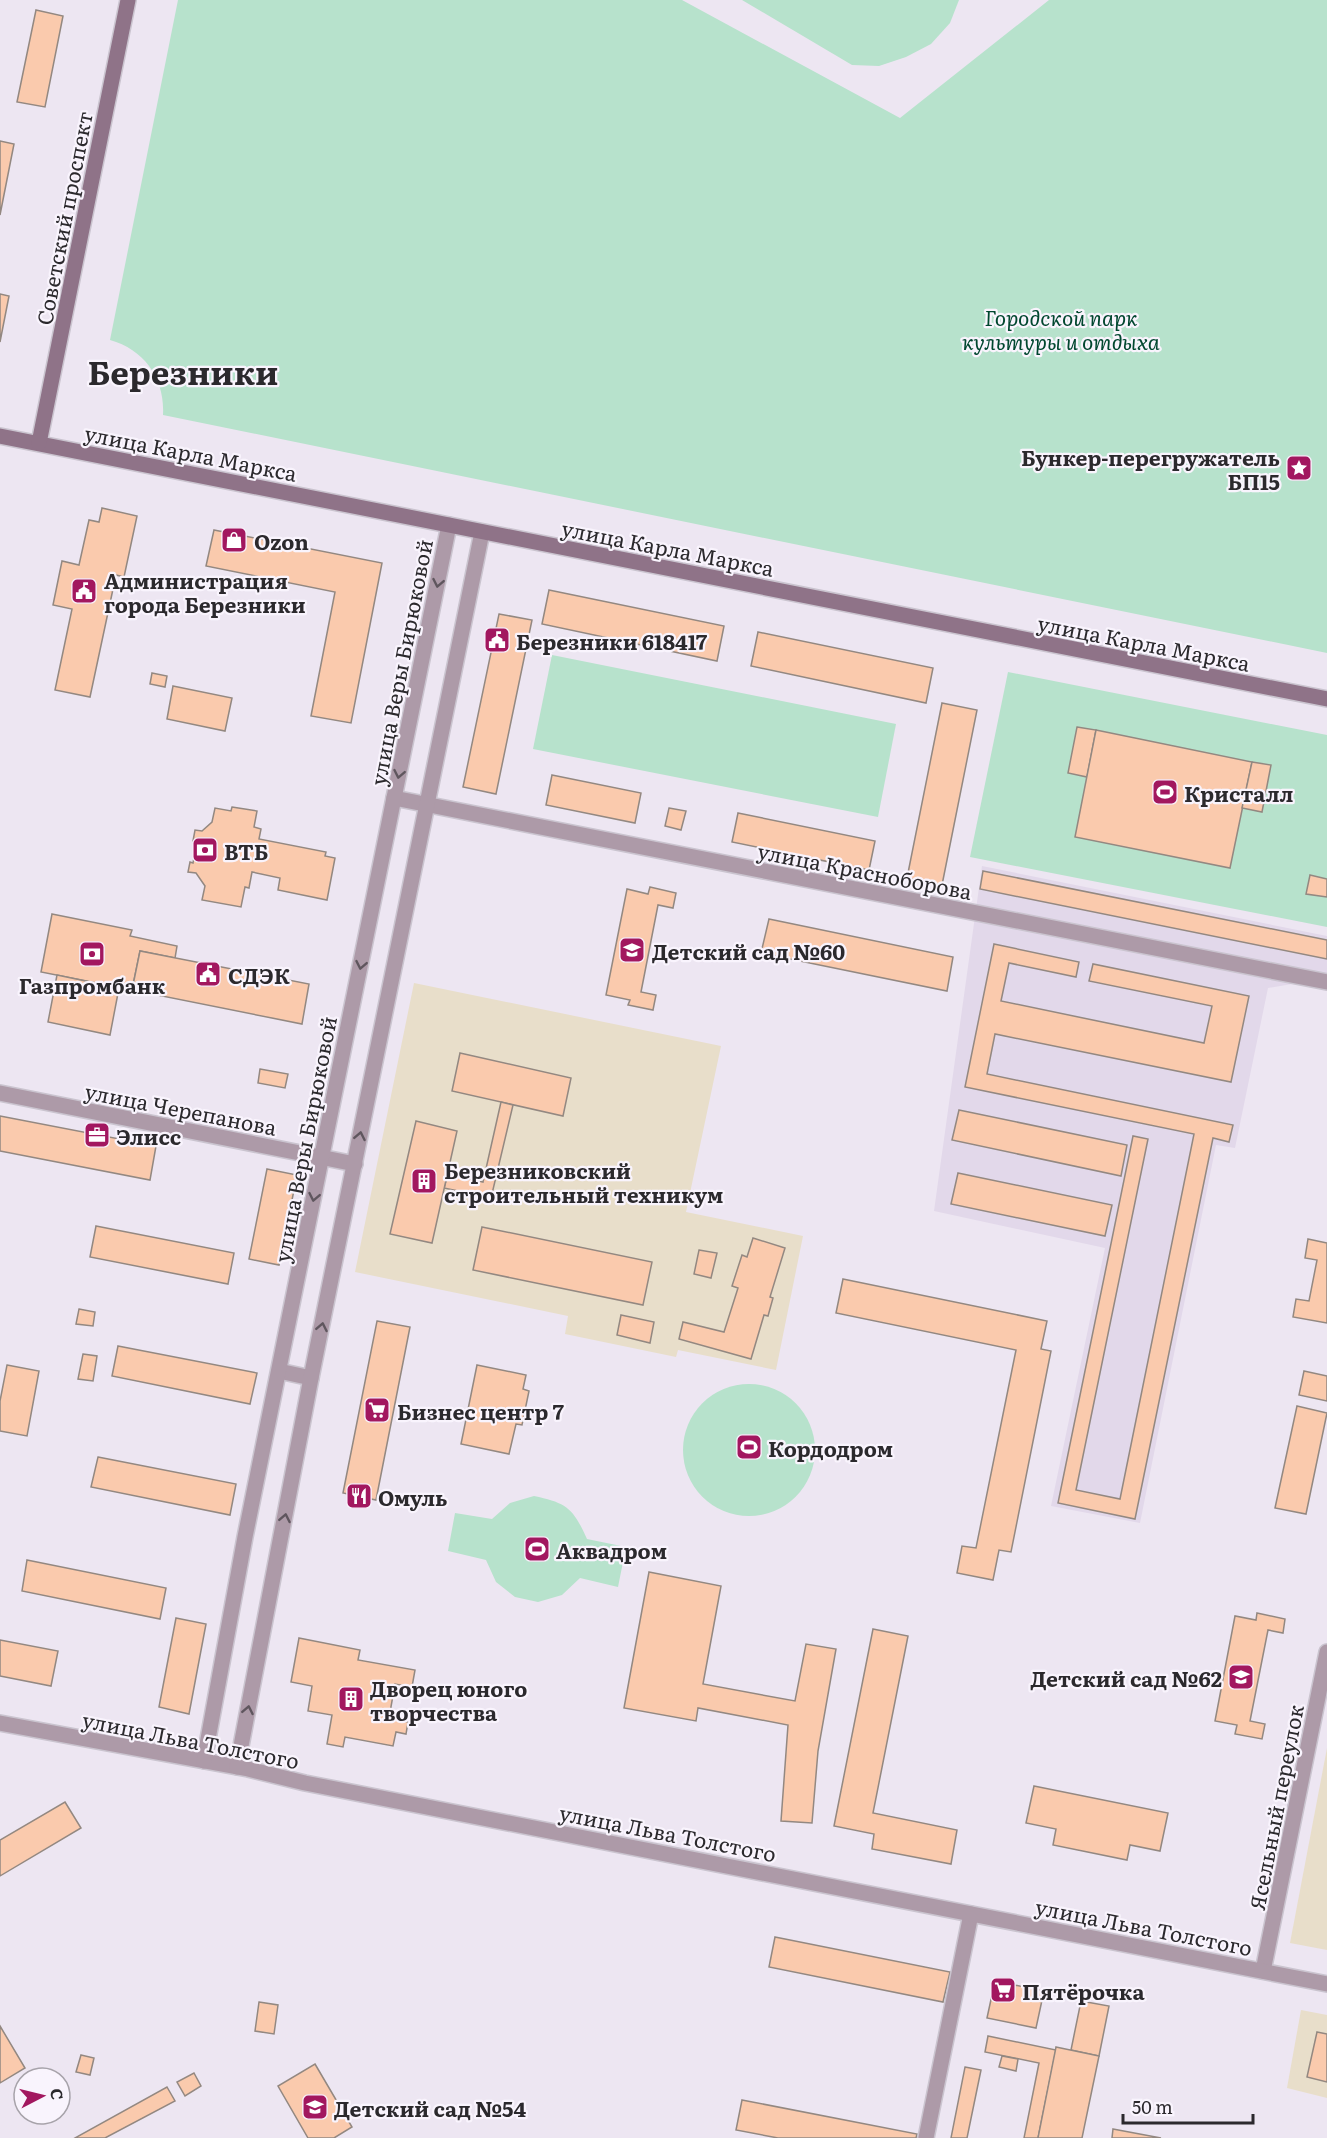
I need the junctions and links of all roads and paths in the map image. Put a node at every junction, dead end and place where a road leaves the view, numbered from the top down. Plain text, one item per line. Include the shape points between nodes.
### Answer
1 (128, 0) edge
2 (0, 436) edge
3 (39, 444) junction
4 (449, 525) junction
5 (482, 532) junction
6 (1327, 699) edge
7 (394, 798) junction
8 (427, 805) junction
9 (1327, 982) edge
10 (0, 1093) edge
11 (322, 1157) junction
12 (354, 1164) junction
13 (279, 1371) junction
14 (311, 1378) junction
15 (1327, 1652) edge
16 (0, 1723) edge
17 (204, 1761) junction
18 (237, 1767) junction
19 (971, 1914) junction
20 (1263, 1971) junction
21 (1327, 1984) edge
22 (926, 2138) edge

1 - 3 main road, Советский проспект
2 - 3 main road, улица Карла Маркса
3 - 4 main road, улица Карла Маркса
4 - 5 main road, улица Карла Маркса
4 -> 7 street, улица Веры Бирюковой
5 - 6 main road, улица Карла Маркса
5 - 8 street
7 - 8 street, улица Красноборова
7 -> 11 street, улица Веры Бирюковой
8 - 9 street, улица Красноборова
12 -> 8 street
10 - 11 street, улица Черепанова
11 - 12 street, улица Черепанова
11 -> 13 street, улица Веры Бирюковой
14 -> 12 street
13 - 14 street
13 - 17 street, улица Веры Бирюковой
18 -> 14 street
15 - 20 street, Ясельный переулок
16 - 17 street, улица Льва Толстого
17 - 18 street, улица Льва Толстого
18 - 19 street, улица Льва Толстого
19 - 20 street, улица Льва Толстого
19 - 22 street
20 - 21 street, улица Льва Толстого

